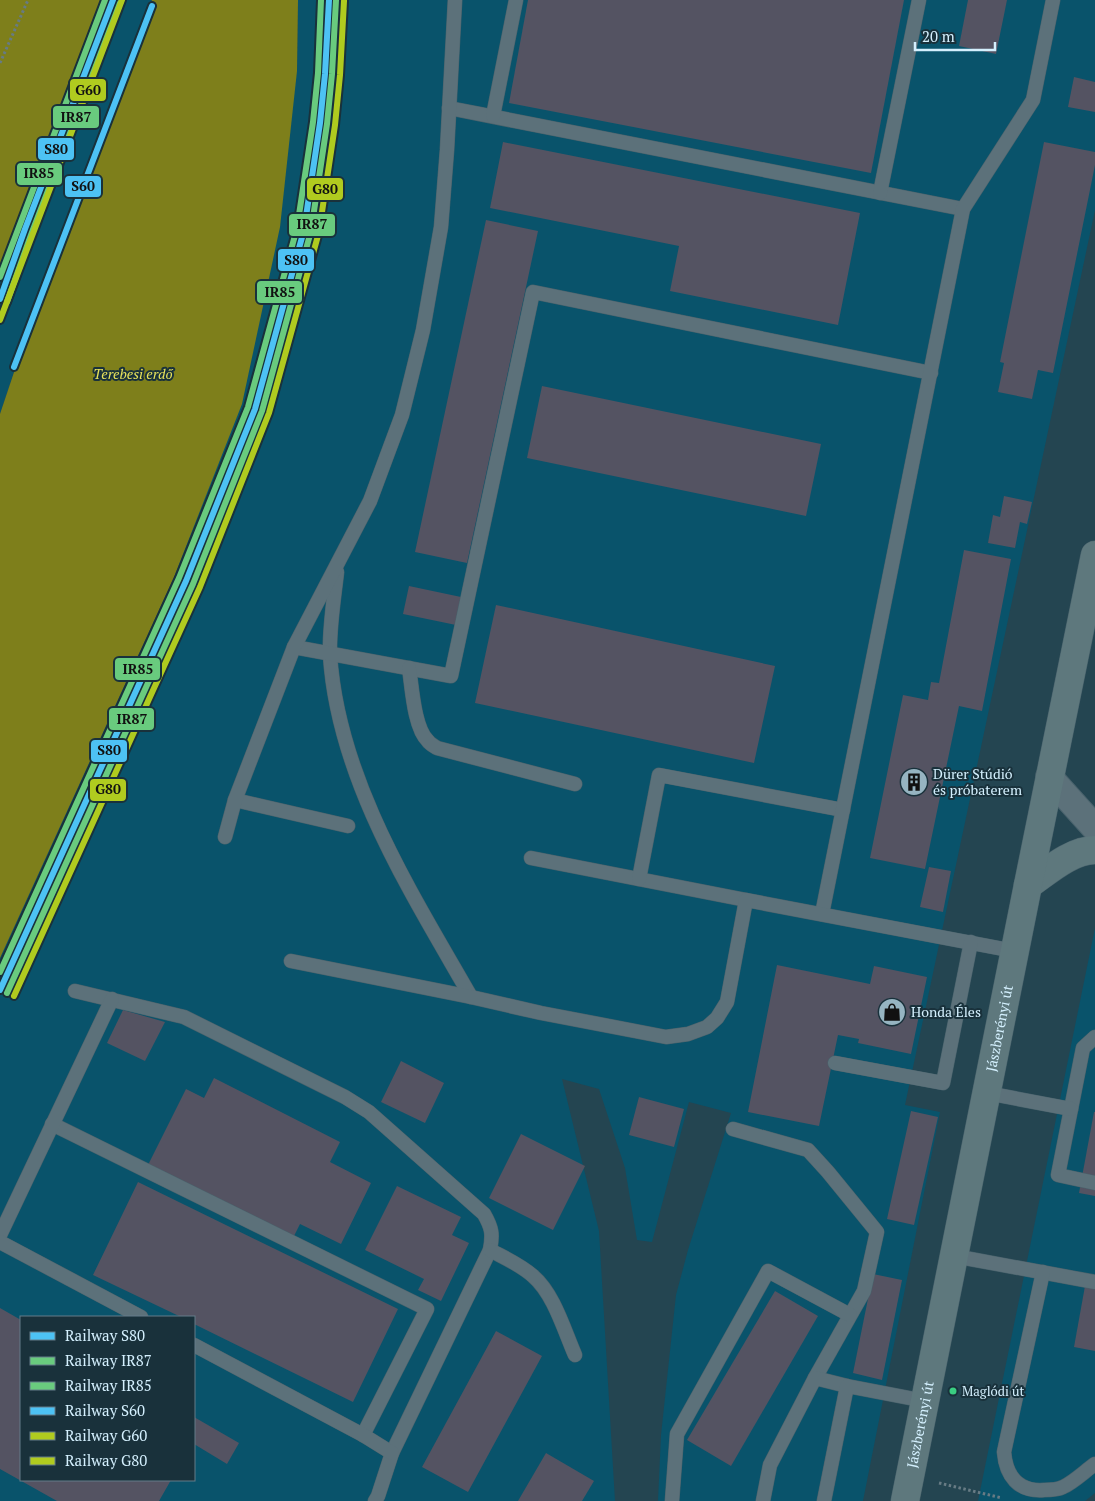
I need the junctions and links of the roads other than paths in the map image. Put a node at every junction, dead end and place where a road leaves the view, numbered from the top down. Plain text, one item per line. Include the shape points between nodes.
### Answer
1 (455, 0) edge
2 (516, 0) edge
3 (919, 0) edge
4 (1053, 0) edge
5 (449, 108) junction
6 (493, 116) junction
7 (880, 193) junction
8 (963, 209) junction
9 (931, 373) junction
10 (1095, 555) edge
11 (338, 564) junction
12 (294, 647) junction
13 (330, 654) junction
14 (409, 668) junction
15 (1049, 778) junction
16 (575, 784) dead end
17 (235, 800) junction
18 (843, 810) junction
19 (348, 826) dead end
20 (1095, 828) edge
21 (225, 836) dead end
22 (1095, 850) edge
23 (531, 858) dead end
24 (639, 879) junction
25 (1028, 885) junction
26 (746, 900) junction
27 (822, 914) junction
28 (971, 942) junction
29 (1014, 951) junction
30 (291, 961) dead end
31 (75, 991) dead end
32 (471, 997) junction
33 (112, 999) junction
34 (1095, 1036) edge
35 (835, 1063) dead end
36 (986, 1093) junction
37 (1070, 1109) junction
38 (52, 1124) junction
39 (734, 1129) dead end
40 (1095, 1183) edge
41 (0, 1235) edge
42 (0, 1242) edge
43 (490, 1250) junction
44 (954, 1256) junction
45 (1043, 1272) junction
46 (1095, 1282) edge
47 (850, 1315) junction
48 (139, 1316) edge
49 (195, 1346) edge
50 (575, 1354) dead end
51 (815, 1378) junction
52 (847, 1386) junction
53 (925, 1401) junction
54 (363, 1435) junction
55 (392, 1453) junction
56 (1095, 1464) edge
57 (380, 1499) edge
58 (672, 1501) edge
59 (763, 1501) edge
60 (824, 1501) edge
61 (906, 1501) edge

1 - 5 lane
2 - 6 lane
3 - 7 lane
4 - 8 lane via 1033,100
5 - 6 lane
5 - 11 lane via 441,227 423,330 402,415 370,501
6 - 7 lane
7 - 8 lane
8 - 9 lane
9 - 14 lane via 533,292 451,676
9 - 18 lane
10 - 15 main road, Jászberényi út
11 - 12 lane
11 - 13 lane
12 - 13 lane
12 - 17 lane
13 - 14 lane
13 - 32 lane via 342,731 380,833
14 - 16 lane via 422,733 437,748
15 - 20 street
15 - 25 main road, Jászberényi út
17 - 19 lane
17 - 21 lane
18 - 24 lane via 659,775
18 - 27 lane
22 - 25 main road via 1066,858
23 - 24 lane
24 - 26 lane
25 - 29 main road, Jászberényi út
26 - 27 lane
26 - 32 lane via 727,1002 707,1027 688,1034 666,1037
27 - 28 lane
28 - 29 lane
28 - 35 lane via 942,1083
29 - 36 main road, Jászberényi út
30 - 32 lane
31 - 33 lane
33 - 38 lane
33 - 43 lane via 184,1017 369,1112 484,1214 493,1236
34 - 37 lane via 1083,1048
36 - 37 lane
36 - 44 main road, Jászberényi út
37 - 40 lane via 1058,1175
38 - 41 lane
38 - 54 lane via 427,1309
39 - 47 lane via 808,1150 876,1232 864,1291
42 - 48 lane
43 - 50 lane via 520,1266 543,1287
43 - 55 lane
44 - 45 lane
44 - 53 main road, Jászberényi út
45 - 46 lane
45 - 56 lane via 1004,1452 1005,1465 1016,1482 1024,1488 1039,1491 1064,1487
47 - 51 lane
47 - 58 lane via 768,1271 677,1434
49 - 54 lane
51 - 52 lane
51 - 59 lane via 770,1464
52 - 53 lane
52 - 60 lane
53 - 61 main road, Jászberényi út
54 - 55 lane
55 - 57 lane

